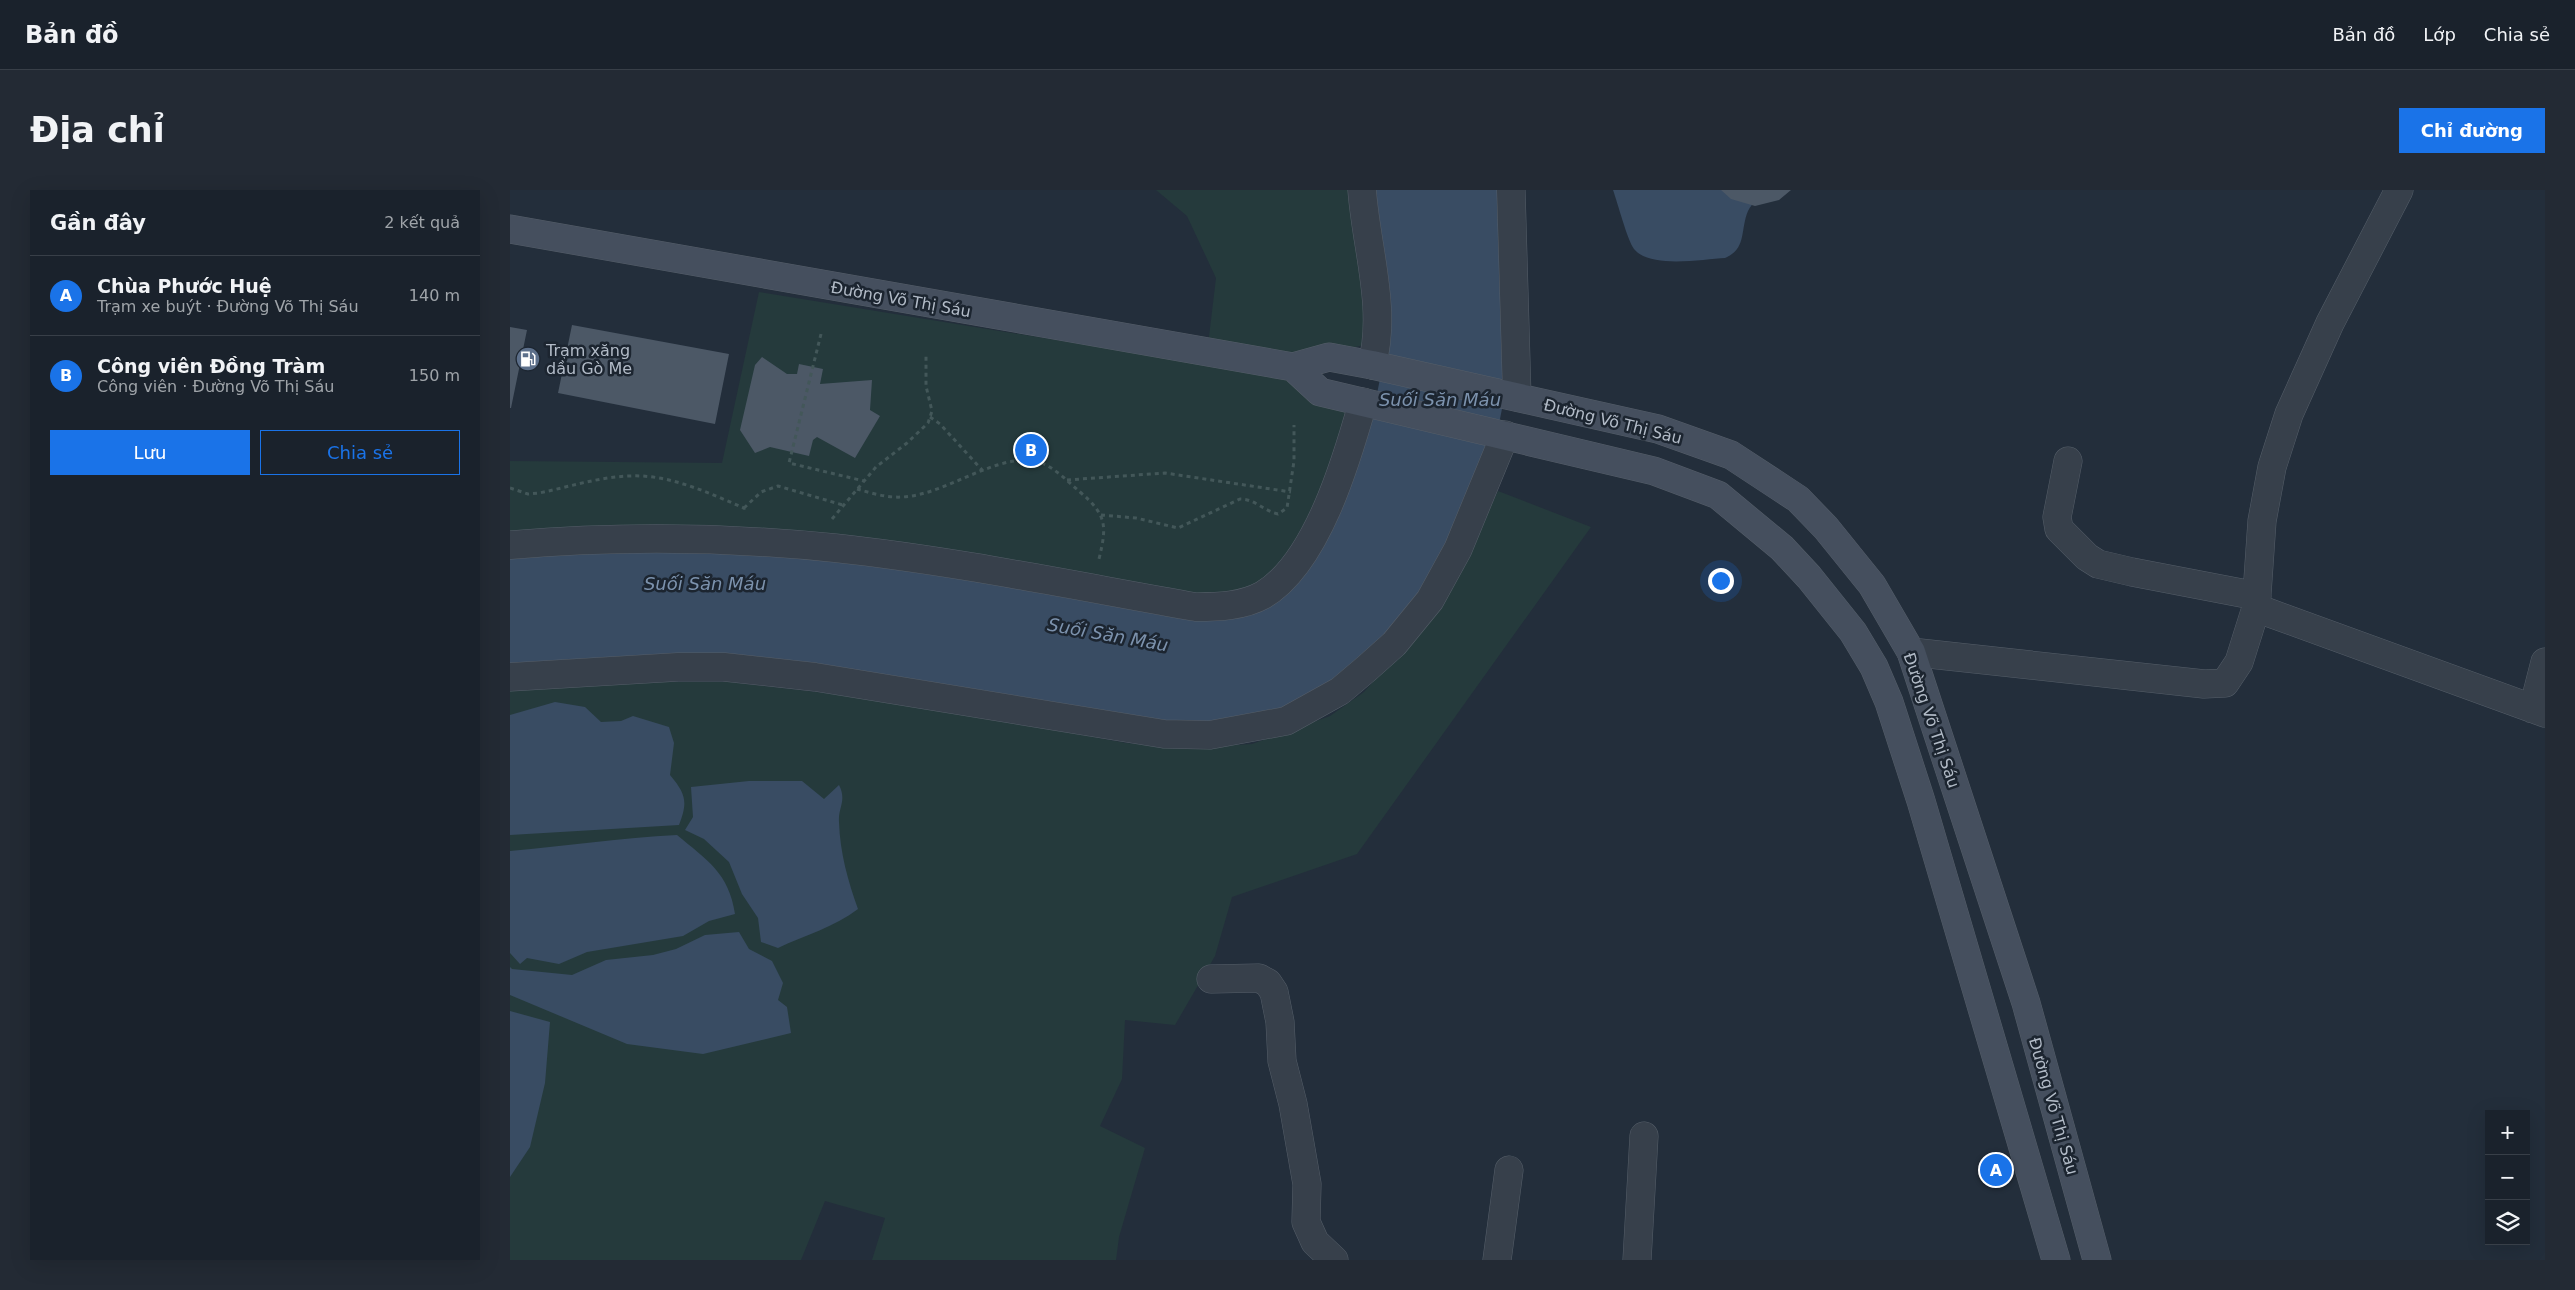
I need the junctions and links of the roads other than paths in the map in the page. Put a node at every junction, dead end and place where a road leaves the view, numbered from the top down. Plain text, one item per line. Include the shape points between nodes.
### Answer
1 (1362, 190) edge
2 (1511, 190) edge
3 (2398, 190) edge
4 (510, 230) edge
5 (1372, 365) junction
6 (1293, 367) junction
7 (1517, 397) junction
8 (1364, 402) junction
9 (1505, 434) junction
10 (2068, 461) dead end
11 (510, 545) edge
12 (2256, 602) junction
13 (1911, 652) junction
14 (2545, 662) edge
15 (510, 677) edge
16 (2539, 711) edge
17 (1211, 979) dead end
18 (1644, 1136) dead end
19 (1509, 1170) dead end
20 (1318, 1254) edge
21 (1498, 1260) edge
22 (1636, 1260) edge
23 (2056, 1260) edge
24 (2097, 1260) edge

1 - 5 street via 1375,286 1376,349
2 - 7 street
3 - 12 street via 2330,323 2289,414 2270,476 2262,521
4 - 6 main road, Đường Võ Thị Sáu
5 - 6 main road, Đường Võ Thị Sáu via 1329,357
5 - 7 main road, Đường Võ Thị Sáu
6 - 8 main road via 1320,392
7 - 13 main road, Đường Võ Thị Sáu via 1658,429 1731,455 1798,499 1826,528 1872,585
8 - 9 main road
8 - 11 street via 1327,512 1289,572 1262,595 1221,607 1196,608 1092,587 886,554 808,546 628,538
9 - 15 street via 1458,548 1430,600 1394,644 1340,691 1286,721 1210,735 1164,734 815,677 724,667
9 - 23 main road via 1654,471 1718,495 1782,548 1853,632 1874,667 1889,702
10 - 12 street via 2057,517 2059,529 2087,557 2098,564
12 - 13 street via 2239,662 2225,683 2204,684
12 - 16 street
13 - 24 main road, Đường Võ Thị Sáu via 2026,1004
14 - 16 street
17 - 20 street via 1259,978 1274,992 1280,1022 1282,1061 1307,1184 1306,1222
18 - 22 street
19 - 21 street

